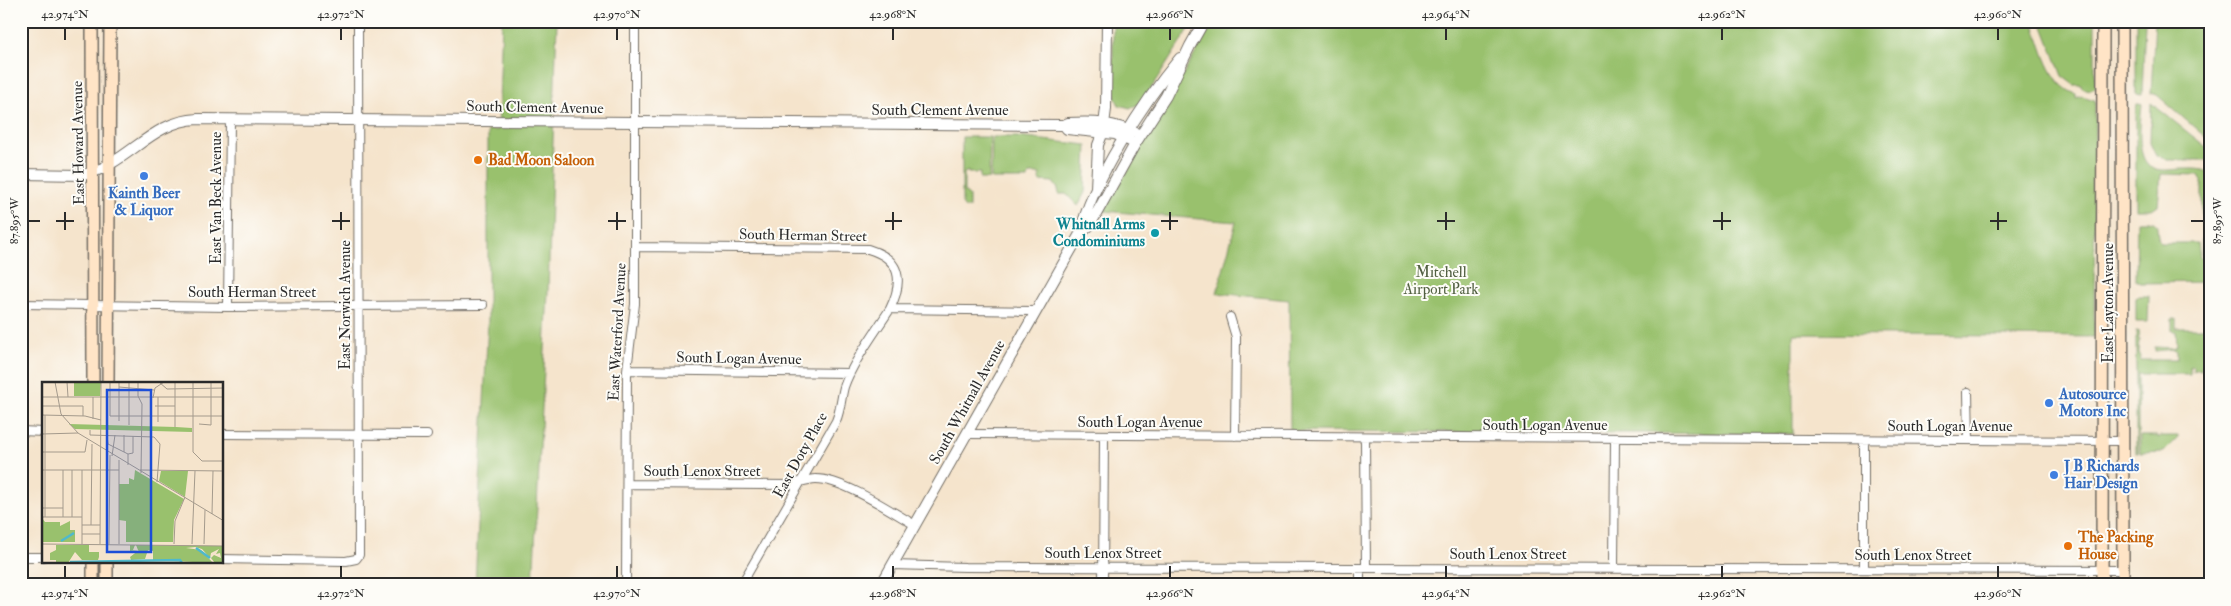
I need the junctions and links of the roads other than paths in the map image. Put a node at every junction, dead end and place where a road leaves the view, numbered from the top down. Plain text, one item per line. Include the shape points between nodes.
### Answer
1 (92, 21) edge
2 (110, 21) edge
3 (358, 21) edge
4 (634, 21) edge
5 (1107, 21) edge
6 (1204, 21) edge
7 (2103, 21) edge
8 (2122, 21) edge
9 (1190, 46) junction
10 (230, 120) junction
11 (358, 121) junction
12 (634, 123) junction
13 (1104, 127) junction
14 (1127, 134) junction
15 (1138, 140) junction
16 (109, 165) junction
17 (93, 172) junction
18 (21, 174) edge
19 (1096, 191) junction
20 (1080, 234) junction
21 (635, 247) junction
22 (21, 304) edge
23 (94, 305) junction
24 (108, 305) junction
25 (359, 305) junction
26 (483, 305) dead end
27 (228, 307) junction
28 (890, 309) junction
29 (1035, 312) junction
30 (1230, 318) dead end
31 (627, 370) junction
32 (850, 374) junction
33 (93, 382) edge
34 (108, 382) edge
35 (1968, 392) dead end
36 (21, 431) edge
37 (42, 432) edge
38 (224, 434) edge
39 (358, 434) junction
40 (966, 434) junction
41 (427, 435) dead end
42 (1104, 436) junction
43 (1235, 436) junction
44 (1365, 438) junction
45 (1615, 439) junction
46 (1864, 440) junction
47 (1969, 440) junction
48 (2102, 440) junction
49 (2123, 440) junction
50 (801, 482) junction
51 (627, 484) junction
52 (915, 525) junction
53 (21, 557) edge
54 (42, 558) edge
55 (224, 560) edge
56 (93, 564) edge
57 (107, 564) edge
58 (892, 565) junction
59 (1103, 566) junction
60 (1363, 568) junction
61 (1614, 568) junction
62 (1864, 568) junction
63 (2102, 570) junction
64 (2123, 570) junction
65 (93, 585) edge
66 (107, 585) edge
67 (626, 585) edge
68 (741, 585) edge
69 (881, 585) edge
70 (1103, 585) edge
71 (1360, 585) edge
72 (2102, 585) edge
73 (2123, 585) edge

1 - 17 main road, East Howard Avenue
2 - 16 main road, East Howard Avenue
3 - 11 street, East Norwich Avenue
4 - 12 street, East Waterford Avenue
5 - 13 street
6 - 9 street, South Whitnall Avenue
7 - 48 main road, East Layton Avenue
8 - 49 main road, East Layton Avenue
9 - 14 street, South Whitnall Avenue via 1163,78
9 - 15 street, South Whitnall Avenue via 1166,96
10 - 11 street, South Clement Avenue
10 - 16 street, South Clement Avenue via 180,120
10 - 27 street, East Van Beck Avenue
11 - 12 street, South Clement Avenue
11 - 25 street, East Norwich Avenue
12 - 13 street, South Clement Avenue
12 - 21 street, East Waterford Avenue
13 - 14 street, South Clement Avenue
13 - 19 street via 1098,144
14 - 15 street, South Clement Avenue
14 - 19 street, South Whitnall Avenue
15 - 20 street, South Whitnall Avenue via 1090,225
16 - 17 street, South Clement Avenue
16 - 24 main road, East Howard Avenue
17 - 18 street, South Clement Avenue via 79,175
17 - 23 main road, East Howard Avenue
19 - 20 street, South Whitnall Avenue via 1083,218
20 - 29 street, South Whitnall Avenue
21 - 28 street, South Herman Street via 868,249 885,256 899,277 897,296
21 - 31 street, East Waterford Avenue via 634,318
22 - 23 street, South Herman Street
23 - 24 street, South Herman Street
23 - 33 main road, East Howard Avenue
24 - 27 street, South Herman Street
24 - 34 main road, East Howard Avenue
25 - 26 street, South Herman Street
25 - 27 street, South Herman Street
25 - 39 street, East Norwich Avenue
28 - 29 street
28 - 32 street, East Doty Place
29 - 40 street, South Whitnall Avenue
30 - 43 street via 1236,337
31 - 32 street, South Logan Avenue
31 - 51 street, East Waterford Avenue
32 - 50 street, East Doty Place via 836,421
35 - 47 street
36 - 37 street
38 - 39 street
39 - 41 street
39 - 55 street, East Norwich Avenue via 357,558 346,561
40 - 42 street, South Logan Avenue
40 - 52 street, South Whitnall Avenue
42 - 43 street, South Logan Avenue
42 - 59 street
43 - 44 street, South Logan Avenue
44 - 45 street, South Logan Avenue
44 - 60 street
45 - 46 street, South Logan Avenue
45 - 61 street
46 - 47 street, South Logan Avenue
46 - 62 street
47 - 48 street, South Logan Avenue
48 - 49 street, South Logan Avenue
48 - 63 main road, East Layton Avenue
49 - 64 main road, East Layton Avenue
50 - 51 street, South Lenox Street via 790,485
50 - 52 street, South Lenox Street via 814,479 839,484
50 - 68 street, East Doty Place
51 - 67 street, East Waterford Avenue
52 - 58 street, South Whitnall Avenue
53 - 54 street
56 - 65 main road
57 - 66 main road
58 - 59 street, South Lenox Street
58 - 69 street, South Whitnall Avenue
59 - 60 street, South Lenox Street
59 - 70 street
60 - 61 street, South Lenox Street
60 - 71 street
61 - 62 street, South Lenox Street
62 - 63 street, South Lenox Street
63 - 64 street, South Lenox Street
63 - 72 main road, East Layton Avenue
64 - 73 main road, East Layton Avenue

